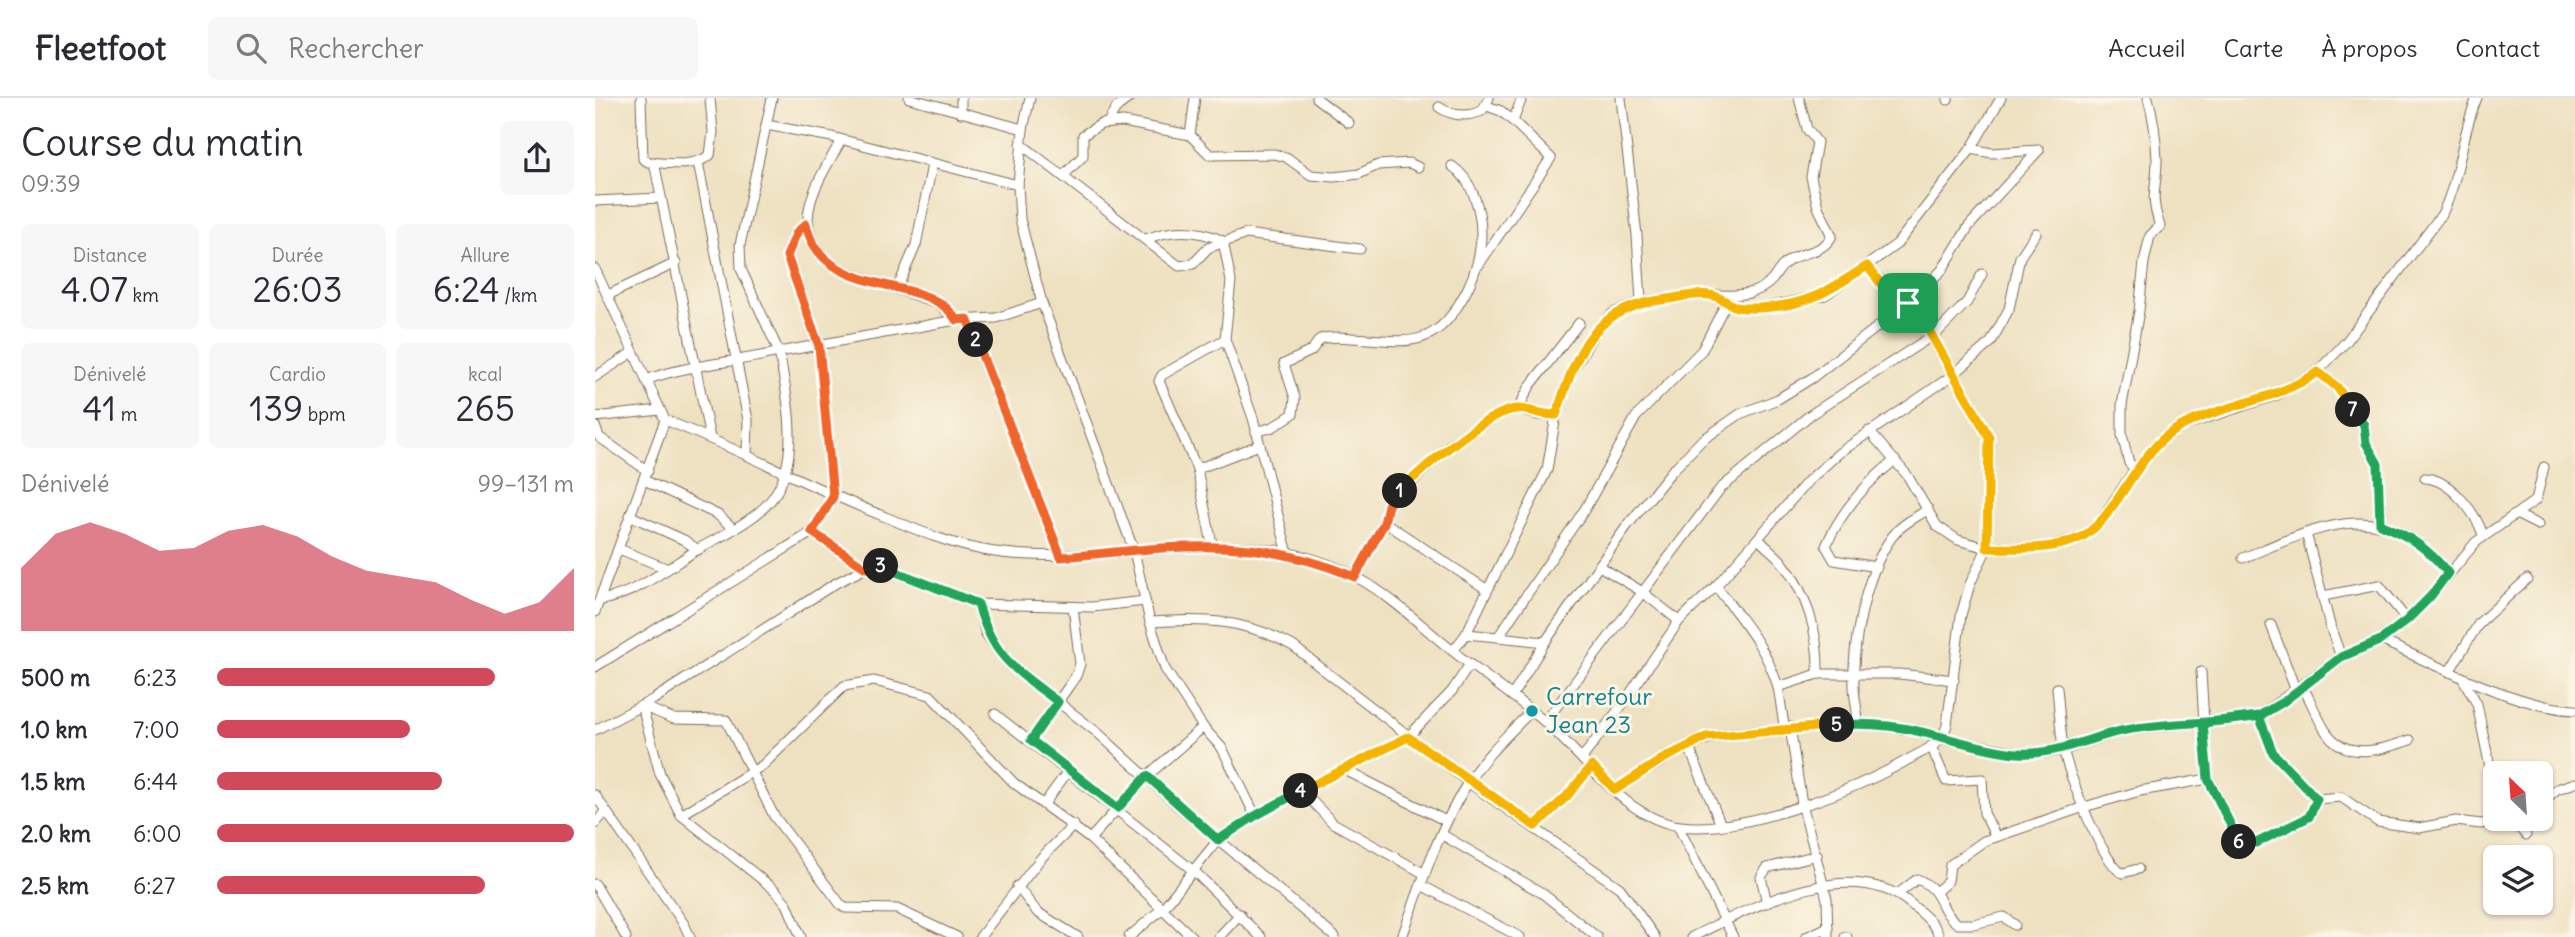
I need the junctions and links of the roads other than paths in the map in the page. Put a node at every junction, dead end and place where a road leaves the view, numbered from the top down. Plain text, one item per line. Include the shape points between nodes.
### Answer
1 (641, 98) edge
2 (710, 98) edge
3 (772, 98) edge
4 (909, 98) edge
5 (961, 98) edge
6 (1030, 98) edge
7 (1129, 98) edge
8 (1195, 98) edge
9 (1315, 98) edge
10 (1522, 98) edge
11 (1622, 98) edge
12 (1799, 98) edge
13 (2001, 98) edge
14 (2148, 98) edge
15 (2477, 98) edge
16 (1488, 102) edge
17 (1439, 107) dead end
18 (961, 113) junction
19 (1513, 121) junction
20 (1108, 122) junction
21 (1349, 123) dead end
22 (766, 125) junction
23 (1023, 129) junction
24 (1190, 135) junction
25 (841, 141) junction
26 (1021, 144) junction
27 (1971, 149) junction
28 (654, 162) junction
29 (698, 162) junction
30 (932, 165) junction
31 (1452, 166) dead end
32 (1417, 167) dead end
33 (1063, 176) junction
34 (1018, 185) junction
35 (661, 198) junction
36 (595, 201) edge
37 (806, 224) junction
38 (2036, 233) dead end
39 (1146, 239) junction
40 (1223, 242) junction
41 (1360, 249) dead end
42 (676, 263) junction
43 (1867, 266) junction
44 (1477, 267) junction
45 (595, 269) edge
46 (1982, 274) dead end
47 (597, 281) edge
48 (897, 289) junction
49 (608, 295) junction
50 (1712, 295) junction
51 (1727, 301) junction
52 (1641, 302) junction
53 (1042, 303) junction
54 (1908, 303) junction
55 (967, 319) junction
56 (956, 320) junction
57 (1579, 323) dead end
58 (1931, 337) junction
59 (1225, 339) junction
60 (819, 346) junction
61 (633, 352) junction
62 (779, 352) junction
63 (738, 361) junction
64 (696, 365) junction
65 (2318, 372) junction
66 (1953, 375) junction
67 (595, 376) edge
68 (646, 380) junction
69 (1518, 409) junction
70 (660, 410) junction
71 (1556, 415) junction
72 (595, 417) edge
73 (665, 420) junction
74 (595, 426) edge
75 (1869, 431) junction
76 (1256, 432) junction
77 (710, 438) junction
78 (1259, 445) junction
79 (747, 455) junction
80 (1895, 460) junction
81 (2544, 467) dead end
82 (1197, 469) junction
83 (2135, 469) junction
84 (787, 474) junction
85 (646, 475) junction
86 (2425, 478) dead end
87 (833, 497) junction
88 (1929, 509) junction
89 (2518, 514) junction
90 (631, 516) junction
91 (1384, 523) junction
92 (2380, 524) junction
93 (2538, 525) dead end
94 (734, 529) junction
95 (812, 532) junction
96 (2306, 533) junction
97 (2483, 535) junction
98 (1758, 538) junction
99 (1212, 544) junction
100 (619, 548) junction
101 (1987, 548) junction
102 (698, 550) junction
103 (1134, 551) junction
104 (1288, 554) junction
105 (1061, 557) junction
106 (2243, 558) dead end
107 (1601, 567) junction
108 (1877, 567) junction
109 (866, 568) junction
110 (668, 569) junction
111 (2448, 573) junction
112 (1355, 577) junction
113 (2527, 579) dead end
114 (1716, 586) junction
115 (1486, 589) junction
116 (1641, 591) junction
117 (2323, 596) junction
118 (602, 600) junction
119 (1145, 601) junction
120 (978, 604) junction
121 (1073, 607) junction
122 (595, 612) edge
123 (2407, 620) junction
124 (1679, 621) junction
125 (1150, 622) junction
126 (2271, 625) dead end
127 (1466, 634) junction
128 (1498, 637) junction
129 (2381, 640) junction
130 (1545, 642) junction
131 (1453, 651) junction
132 (2341, 657) junction
133 (1470, 664) junction
134 (595, 667) edge
135 (2201, 672) dead end
136 (2449, 672) junction
137 (1818, 674) junction
138 (1854, 674) junction
139 (2462, 677) junction
140 (1954, 680) junction
141 (1778, 687) junction
142 (2057, 688) dead end
143 (2299, 688) junction
144 (1512, 696) junction
145 (1058, 702) junction
146 (642, 706) junction
147 (2575, 710) edge
148 (1531, 711) junction
149 (995, 714) dead end
150 (2259, 716) junction
151 (1545, 722) junction
152 (2203, 723) junction
153 (1858, 724) junction
154 (1203, 727) junction
155 (1787, 727) junction
156 (595, 730) edge
157 (1408, 737) junction
158 (1941, 738) junction
159 (1031, 740) junction
160 (2410, 740) dead end
161 (1688, 745) junction
162 (1931, 746) junction
163 (2063, 750) junction
164 (1583, 757) junction
165 (2489, 761) edge
166 (1592, 766) junction
167 (1343, 769) junction
168 (1068, 771) junction
169 (751, 773) junction
170 (1147, 776) junction
171 (2208, 779) junction
172 (1468, 782) junction
173 (2575, 783) edge
174 (1303, 790) junction
175 (1615, 790) junction
176 (2553, 793) edge
177 (595, 795) edge
178 (2317, 799) junction
179 (1044, 804) junction
180 (1803, 804) junction
181 (2084, 807) junction
182 (1118, 808) junction
183 (605, 812) junction
184 (681, 815) junction
185 (1255, 816) junction
186 (1447, 821) junction
187 (2483, 823) edge
188 (595, 824) edge
189 (1074, 825) junction
190 (1721, 825) junction
191 (1535, 826) junction
192 (1678, 826) junction
193 (2522, 831) edge
194 (1441, 834) junction
195 (2526, 835) dead end
196 (1996, 837) junction
197 (1090, 839) junction
198 (1218, 840) junction
199 (1817, 855) junction
200 (2138, 869) dead end
201 (1195, 872) junction
202 (1425, 874) junction
203 (595, 884) edge
204 (1824, 884) junction
205 (1421, 885) junction
206 (1017, 886) junction
207 (1937, 891) junction
208 (1899, 893) junction
209 (1767, 903) junction
210 (1163, 908) junction
211 (1240, 914) junction
212 (1725, 921) junction
213 (2015, 925) dead end
214 (1828, 932) edge
215 (626, 937) edge
216 (690, 937) edge
217 (801, 937) edge
218 (957, 937) edge
219 (980, 937) edge
220 (1079, 937) edge
221 (1129, 937) edge
222 (1192, 937) edge
223 (1219, 937) edge
224 (1261, 937) edge
225 (1335, 937) edge
226 (1402, 937) edge
227 (1520, 937) edge
228 (1597, 937) edge
229 (1655, 937) edge
230 (1692, 937) edge
231 (1733, 937) edge
232 (1806, 937) edge
233 (1938, 937) edge

1 - 28 street via 641,152 643,159
2 - 29 street via 713,149
3 - 22 street
4 - 18 street
5 - 18 street
6 - 23 street
7 - 20 street
8 - 24 street
9 - 21 street
10 - 19 street
11 - 52 street
12 - 50 street via 1807,130 1817,142 1811,177 1818,208 1832,236 1818,251 1785,263 1770,282 1755,291 1742,296
13 - 27 street
14 - 83 street via 2155,122 2152,201 2160,228 2150,236 2144,262 2121,413 2122,435
15 - 65 street via 2442,214 2346,342
16 - 17 street via 1482,111 1464,116
16 - 19 street
18 - 23 street
19 - 44 street via 1551,158
20 - 24 street
20 - 33 street via 1083,135 1083,156
22 - 25 street
22 - 62 street via 740,259
23 - 26 street
24 - 32 street via 1210,155 1286,156 1311,175 1346,177 1399,163
25 - 30 street
25 - 37 street via 814,191
26 - 33 street
26 - 34 street
27 - 43 street via 1897,244
27 - 54 street via 1992,153 2039,150 1969,226 1942,270
28 - 29 street
28 - 35 street
29 - 63 street
30 - 34 street
30 - 48 street via 919,236
31 - 44 street via 1463,176 1478,208
33 - 39 street
34 - 53 street via 1023,236
35 - 36 street
35 - 42 street
37 - 48 street via 832,264
37 - 60 street via 797,232 787,256
38 - 66 street via 2020,257 2009,309 1991,342
39 - 40 street via 1190,232
39 - 40 street via 1185,267
40 - 41 street via 1246,233
40 - 59 street via 1231,281
42 - 49 street
42 - 64 street
43 - 51 street via 1825,295 1795,303 1736,307
43 - 54 street via 1882,285
44 - 76 street via 1447,323 1433,334 1409,341 1323,337 1311,351 1286,361 1295,410 1273,427
45 - 47 street
46 - 58 street via 1959,311
47 - 49 street
48 - 56 street via 938,303
49 - 61 street
50 - 51 street
50 - 52 street
51 - 128 street via 1702,351 1636,416 1585,509
52 - 71 street via 1613,313 1595,332 1568,379
53 - 55 street via 996,318
53 - 103 street
54 - 58 street
54 - 107 street via 1812,378 1778,399 1740,414 1701,441 1653,494
55 - 56 street
55 - 105 street
56 - 60 street
57 - 69 street via 1530,386
58 - 66 street
58 - 116 street via 1810,415 1751,461 1720,489
59 - 76 street
59 - 82 street via 1159,381
60 - 62 street
60 - 87 street
61 - 67 street
61 - 68 street
62 - 63 street
62 - 84 street via 790,452
63 - 64 street
63 - 79 street via 748,420
64 - 68 street
64 - 77 street
65 - 83 street via 2277,395 2179,427
65 - 92 street via 2337,387 2364,425 2366,443 2378,464
66 - 75 street
66 - 101 street via 1985,427 1990,444
68 - 70 street
69 - 71 street
69 - 91 street via 1498,414 1450,445 1388,505
70 - 72 street
70 - 73 street
71 - 115 street via 1547,470
73 - 77 street
73 - 85 street
74 - 85 street via 603,441
75 - 80 street
75 - 98 street via 1808,481
76 - 78 street
77 - 79 street
78 - 82 street
78 - 104 street
79 - 84 street
80 - 88 street
80 - 108 street via 1850,503 1826,546 1834,560
81 - 89 street via 2536,500
82 - 99 street
83 - 101 street via 2100,522 2080,538 2044,547
84 - 87 street
84 - 94 street via 763,509
85 - 90 street
85 - 94 street via 718,515
86 - 97 street via 2438,481 2471,510
87 - 95 street
87 - 105 street via 946,541 984,551
88 - 101 street via 1945,534
88 - 108 street via 1898,530
89 - 93 street
89 - 97 street
90 - 100 street
90 - 102 street
91 - 112 street
91 - 115 street
92 - 96 street via 2327,526
92 - 111 street via 2428,549
94 - 102 street
95 - 109 street
95 - 134 street
96 - 106 street
96 - 117 street
97 - 111 street
98 - 114 street
98 - 137 street via 1789,572 1808,607
99 - 103 street
99 - 104 street
100 - 110 street
100 - 118 street
101 - 140 street via 1961,615
102 - 110 street
103 - 105 street
103 - 119 street
104 - 112 street
107 - 116 street
107 - 130 street
108 - 138 street via 1856,631
109 - 120 street via 874,564
109 - 146 street
110 - 118 street via 629,593
111 - 123 street
112 - 131 street via 1414,617
113 - 136 street via 2479,623
114 - 124 street
114 - 141 street via 1756,637
115 - 127 street
116 - 124 street
116 - 151 street
117 - 123 street via 2379,584
117 - 132 street
118 - 122 street
119 - 121 street
119 - 125 street
120 - 121 street
120 - 145 street via 986,634 1001,655
121 - 145 street via 1080,664
123 - 129 street
124 - 164 street
125 - 154 street via 1170,679
125 - 157 street via 1198,619 1266,631 1293,646
126 - 143 street
127 - 128 street
127 - 131 street
128 - 130 street
129 - 132 street
129 - 136 street
130 - 144 street
131 - 133 street
132 - 143 street
133 - 144 street
133 - 157 street via 1452,691
135 - 152 street
136 - 139 street
137 - 138 street
137 - 141 street
138 - 140 street
138 - 153 street
139 - 147 street
139 - 165 street via 2480,714
140 - 158 street
141 - 155 street
142 - 163 street
143 - 150 street
143 - 160 street via 2325,729 2346,746 2371,752
144 - 148 street
145 - 159 street
145 - 170 street
146 - 156 street
146 - 169 street via 674,719 726,720
146 - 184 street via 660,774
148 - 151 street
148 - 172 street
149 - 159 street
150 - 152 street
150 - 178 street via 2273,753
151 - 164 street
152 - 163 street via 2120,731
152 - 171 street
153 - 155 street
153 - 158 street via 1917,730
154 - 170 street
154 - 185 street via 1222,748
155 - 161 street via 1724,734
155 - 180 street
157 - 167 street
157 - 172 street
158 - 162 street
158 - 163 street via 2016,752
159 - 168 street
161 - 175 street
161 - 190 street
162 - 180 street via 1886,773
162 - 196 street via 1946,781 1982,779 1984,813
163 - 181 street
164 - 166 street
166 - 175 street
166 - 191 street
167 - 174 street
167 - 186 street
168 - 179 street
168 - 182 street
169 - 179 street via 779,752 844,686 874,681 930,695 991,761
169 - 184 street
169 - 218 street via 774,816 841,905 897,909
170 - 182 street
170 - 198 street
171 - 178 street via 2239,842 2245,844 2271,838 2309,817
171 - 181 street
172 - 186 street
172 - 191 street
173 - 176 street
174 - 185 street
174 - 202 street via 1333,823
175 - 192 street via 1635,807
177 - 183 street
178 - 187 street via 2341,797 2378,822 2419,828 2453,821
179 - 189 street
180 - 190 street
180 - 199 street
181 - 196 street
181 - 200 street via 2113,867 2123,873
182 - 197 street
182 - 201 street
183 - 188 street
183 - 216 street
184 - 217 street via 775,890 787,904
185 - 198 street
186 - 194 street
189 - 197 street
189 - 206 street
190 - 192 street
191 - 229 street via 1620,888
192 - 212 street
193 - 195 street
194 - 202 street
194 - 228 street via 1542,893
196 - 207 street via 1973,846 1950,865 1948,881
197 - 210 street
198 - 201 street
198 - 225 street
199 - 204 street
199 - 209 street via 1767,868 1761,877
201 - 210 street
201 - 211 street
202 - 205 street
203 - 215 street
204 - 208 street via 1859,883
204 - 209 street
204 - 214 street
205 - 226 street
205 - 227 street
206 - 219 street
206 - 220 street via 1037,912
207 - 208 street via 1917,879
207 - 213 street via 1958,924 2004,917
208 - 233 street via 1927,918
209 - 212 street
210 - 221 street
210 - 222 street
211 - 223 street
211 - 224 street
212 - 230 street
212 - 231 street
214 - 232 street

